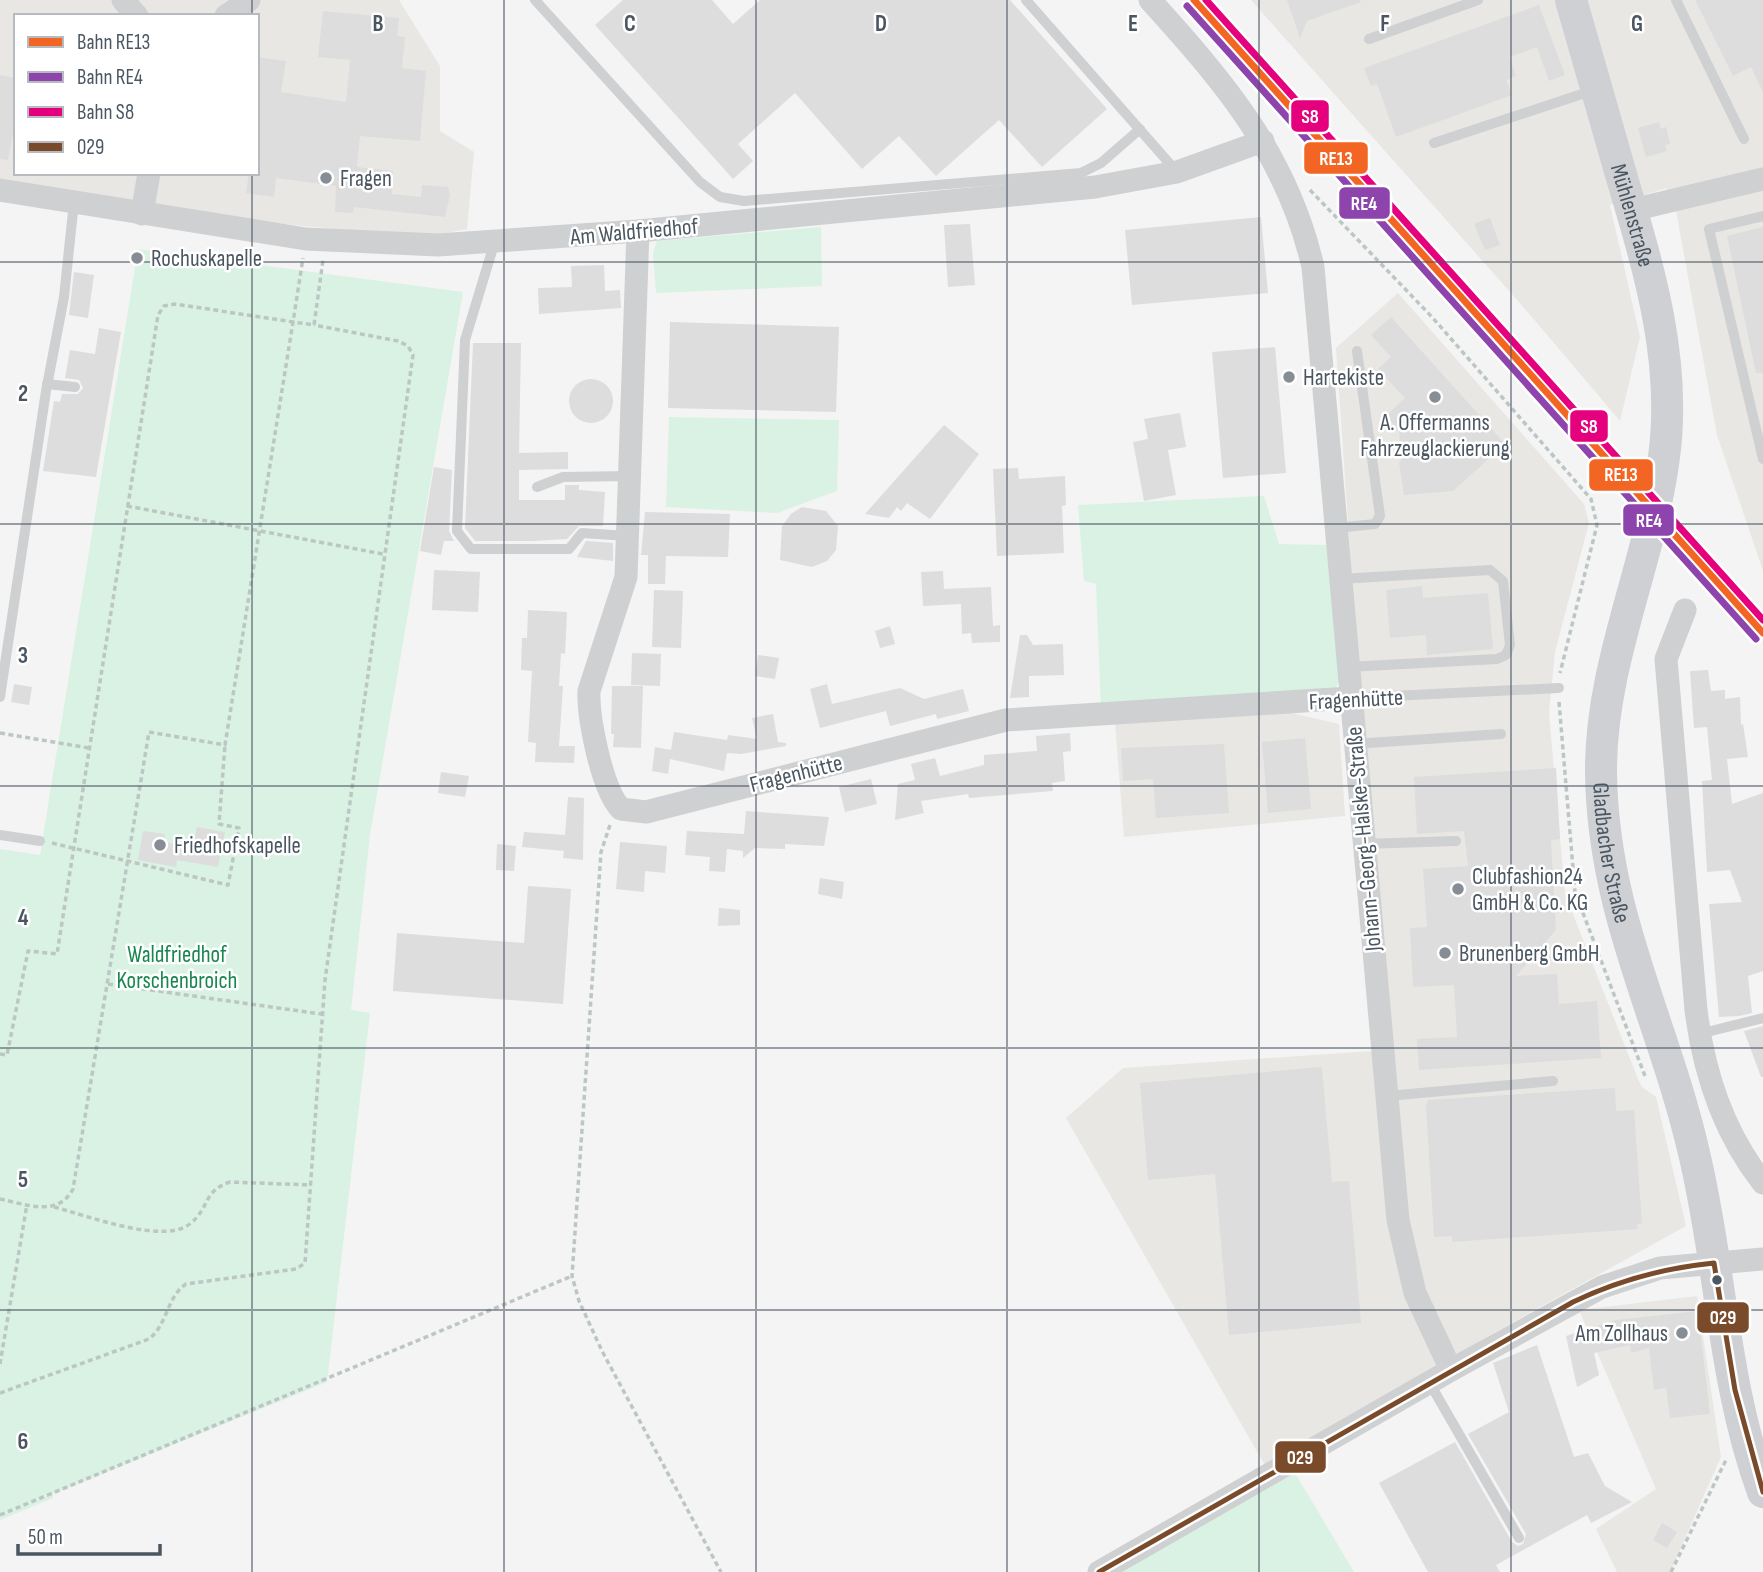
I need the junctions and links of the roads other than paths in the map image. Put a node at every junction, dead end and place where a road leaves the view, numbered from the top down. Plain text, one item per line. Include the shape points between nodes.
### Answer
1 (123, 0) edge
2 (250, 0) edge
3 (535, 0) edge
4 (1026, 0) edge
5 (1150, 0) edge
6 (1478, 0) edge
7 (1571, 0) edge
8 (1676, 0) edge
9 (135, 14) edge
10 (229, 14) edge
11 (1369, 39) dead end
12 (1597, 90) junction
13 (1140, 129) junction
14 (1744, 139) dead end
15 (1263, 141) junction
16 (1434, 143) dead end
17 (1177, 172) junction
18 (149, 175) edge
19 (1763, 179) edge
20 (0, 190) edge
21 (74, 202) junction
22 (1632, 209) junction
23 (142, 214) junction
24 (1763, 216) edge
25 (638, 231) junction
26 (495, 241) junction
27 (1357, 351) dead end
28 (47, 384) junction
29 (75, 387) dead end
30 (1666, 436) joint
31 (1763, 459) edge
32 (630, 475) junction
33 (537, 487) dead end
34 (1336, 528) junction
35 (627, 545) junction
36 (1340, 579) junction
37 (1685, 610) dead end
38 (1348, 667) junction
39 (1559, 688) road end
40 (0, 697) edge
41 (1350, 698) junction
42 (1501, 734) dead end
43 (1354, 744) junction
44 (0, 835) edge
45 (40, 841) road end
46 (1456, 841) dead end
47 (1363, 845) junction
48 (1763, 1018) edge
49 (1699, 1034) junction
50 (1553, 1081) dead end
51 (1387, 1096) junction
52 (1763, 1183) edge
53 (1763, 1259) edge
54 (1714, 1263) junction
55 (1451, 1370) junction
56 (1429, 1382) junction
57 (1763, 1492) edge
58 (1519, 1538) dead end
59 (1099, 1572) edge

1 - 9 street
2 - 10 street
3 - 13 lane via 700,182 726,200 1076,174 1094,168
4 - 13 lane
5 - 15 street, Johann-Georg-Halske-Straße via 1222,82
6 - 11 lane
7 - 12 street, Mühlenstraße
8 - 14 lane
12 - 16 lane
12 - 22 street, Mühlenstraße
13 - 17 lane
15 - 17 street, Am Waldfriedhof
15 - 34 street, Johann-Georg-Halske-Straße via 1301,220 1318,296
17 - 25 street, Am Waldfriedhof via 1082,188
18 - 23 street
19 - 22 street
20 - 21 street, Am Waldfriedhof
21 - 23 street, Am Waldfriedhof
21 - 28 lane via 64,297
22 - 30 street, Mühlenstraße via 1663,341
23 - 26 street, Am Waldfriedhof via 316,240 396,245
24 - 31 lane via 1709,229
25 - 26 street, Am Waldfriedhof
25 - 32 street
26 - 35 lane via 465,340 457,531 471,549 569,549 582,533
27 - 34 lane via 1380,516 1375,524
28 - 29 lane
28 - 40 lane
30 - 54 street, Gladbacher Straße via 1607,698 1602,800 1617,905 1685,1117
32 - 33 lane via 563,477
32 - 35 street
34 - 36 street, Johann-Georg-Halske-Straße
35 - 41 street, Fragenhütte via 626,577 589,691 607,784 621,809 646,812 1006,720
36 - 38 street, Johann-Georg-Halske-Straße
36 - 38 lane via 1490,570 1503,581 1510,645 1506,655 1497,659
37 - 49 street via 1667,659
38 - 41 street, Johann-Georg-Halske-Straße
39 - 41 lane, Fragenhütte
41 - 43 street, Johann-Georg-Halske-Straße
42 - 43 lane
43 - 47 street, Johann-Georg-Halske-Straße
44 - 45 lane
46 - 47 lane
47 - 51 street, Johann-Georg-Halske-Straße
48 - 49 lane
49 - 52 street via 1726,1123
50 - 51 lane
51 - 55 street, Johann-Georg-Halske-Straße via 1402,1245 1416,1293
53 - 54 street
54 - 55 street via 1660,1268 1621,1279
54 - 57 street, Gladbacher Straße via 1746,1440
55 - 56 street
56 - 58 lane
56 - 59 street

